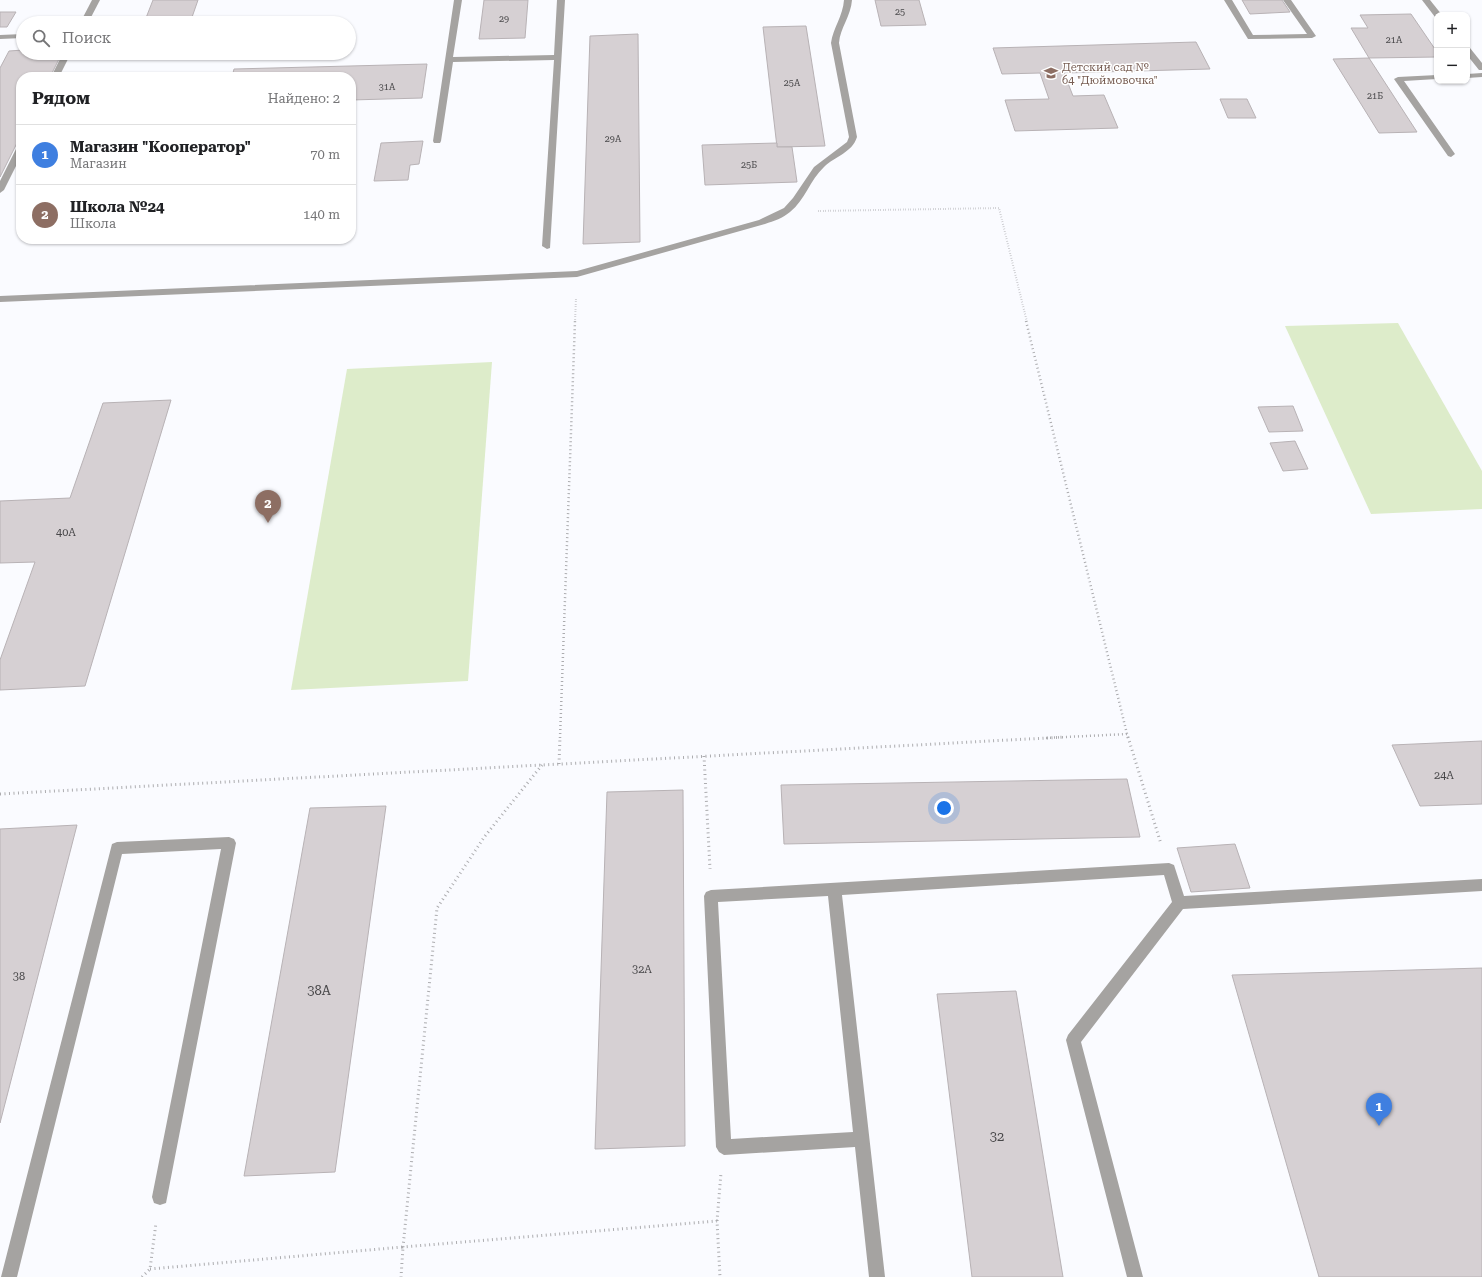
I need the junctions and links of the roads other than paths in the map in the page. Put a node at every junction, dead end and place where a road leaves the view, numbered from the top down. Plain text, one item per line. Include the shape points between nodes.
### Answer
1 (96, 0) edge
2 (458, 0) edge
3 (561, 0) edge
4 (848, 0) edge
5 (1228, 0) edge
6 (1287, 0) edge
7 (1426, 0) edge
8 (1436, 12) edge
9 (88, 16) edge
10 (0, 36) edge
11 (16, 36) edge
12 (1470, 54) edge
13 (558, 57) junction
14 (64, 60) edge
15 (449, 60) junction
16 (1482, 68) edge
17 (58, 72) edge
18 (1482, 75) edge
19 (1470, 76) edge
20 (1434, 77) edge
21 (437, 141) dead end
22 (1451, 154) dead end
23 (16, 157) edge
24 (0, 190) edge
25 (547, 246) dead end
26 (0, 299) edge
27 (1482, 886) edge
28 (834, 889) junction
29 (1179, 904) junction
30 (862, 1139) junction
31 (160, 1197) road end
32 (9, 1277) edge
33 (877, 1277) edge
34 (1135, 1277) edge

1 - 9 lane
2 - 15 lane
3 - 13 lane
4 - 26 lane via 848,12 835,38 852,142 845,150 818,167 786,211 762,222 577,274
5 - 6 lane via 1251,37 1312,36
7 - 8 lane
10 - 11 lane
12 - 16 lane
13 - 15 lane
13 - 25 lane
14 - 17 lane
15 - 21 lane
18 - 19 lane
20 - 22 lane via 1398,79
23 - 24 lane
27 - 29 lane
28 - 29 lane via 1169,869
28 - 30 lane
28 - 30 lane via 711,896 724,1147
29 - 34 lane via 1073,1040
30 - 33 lane
31 - 32 lane via 229,843 117,848

